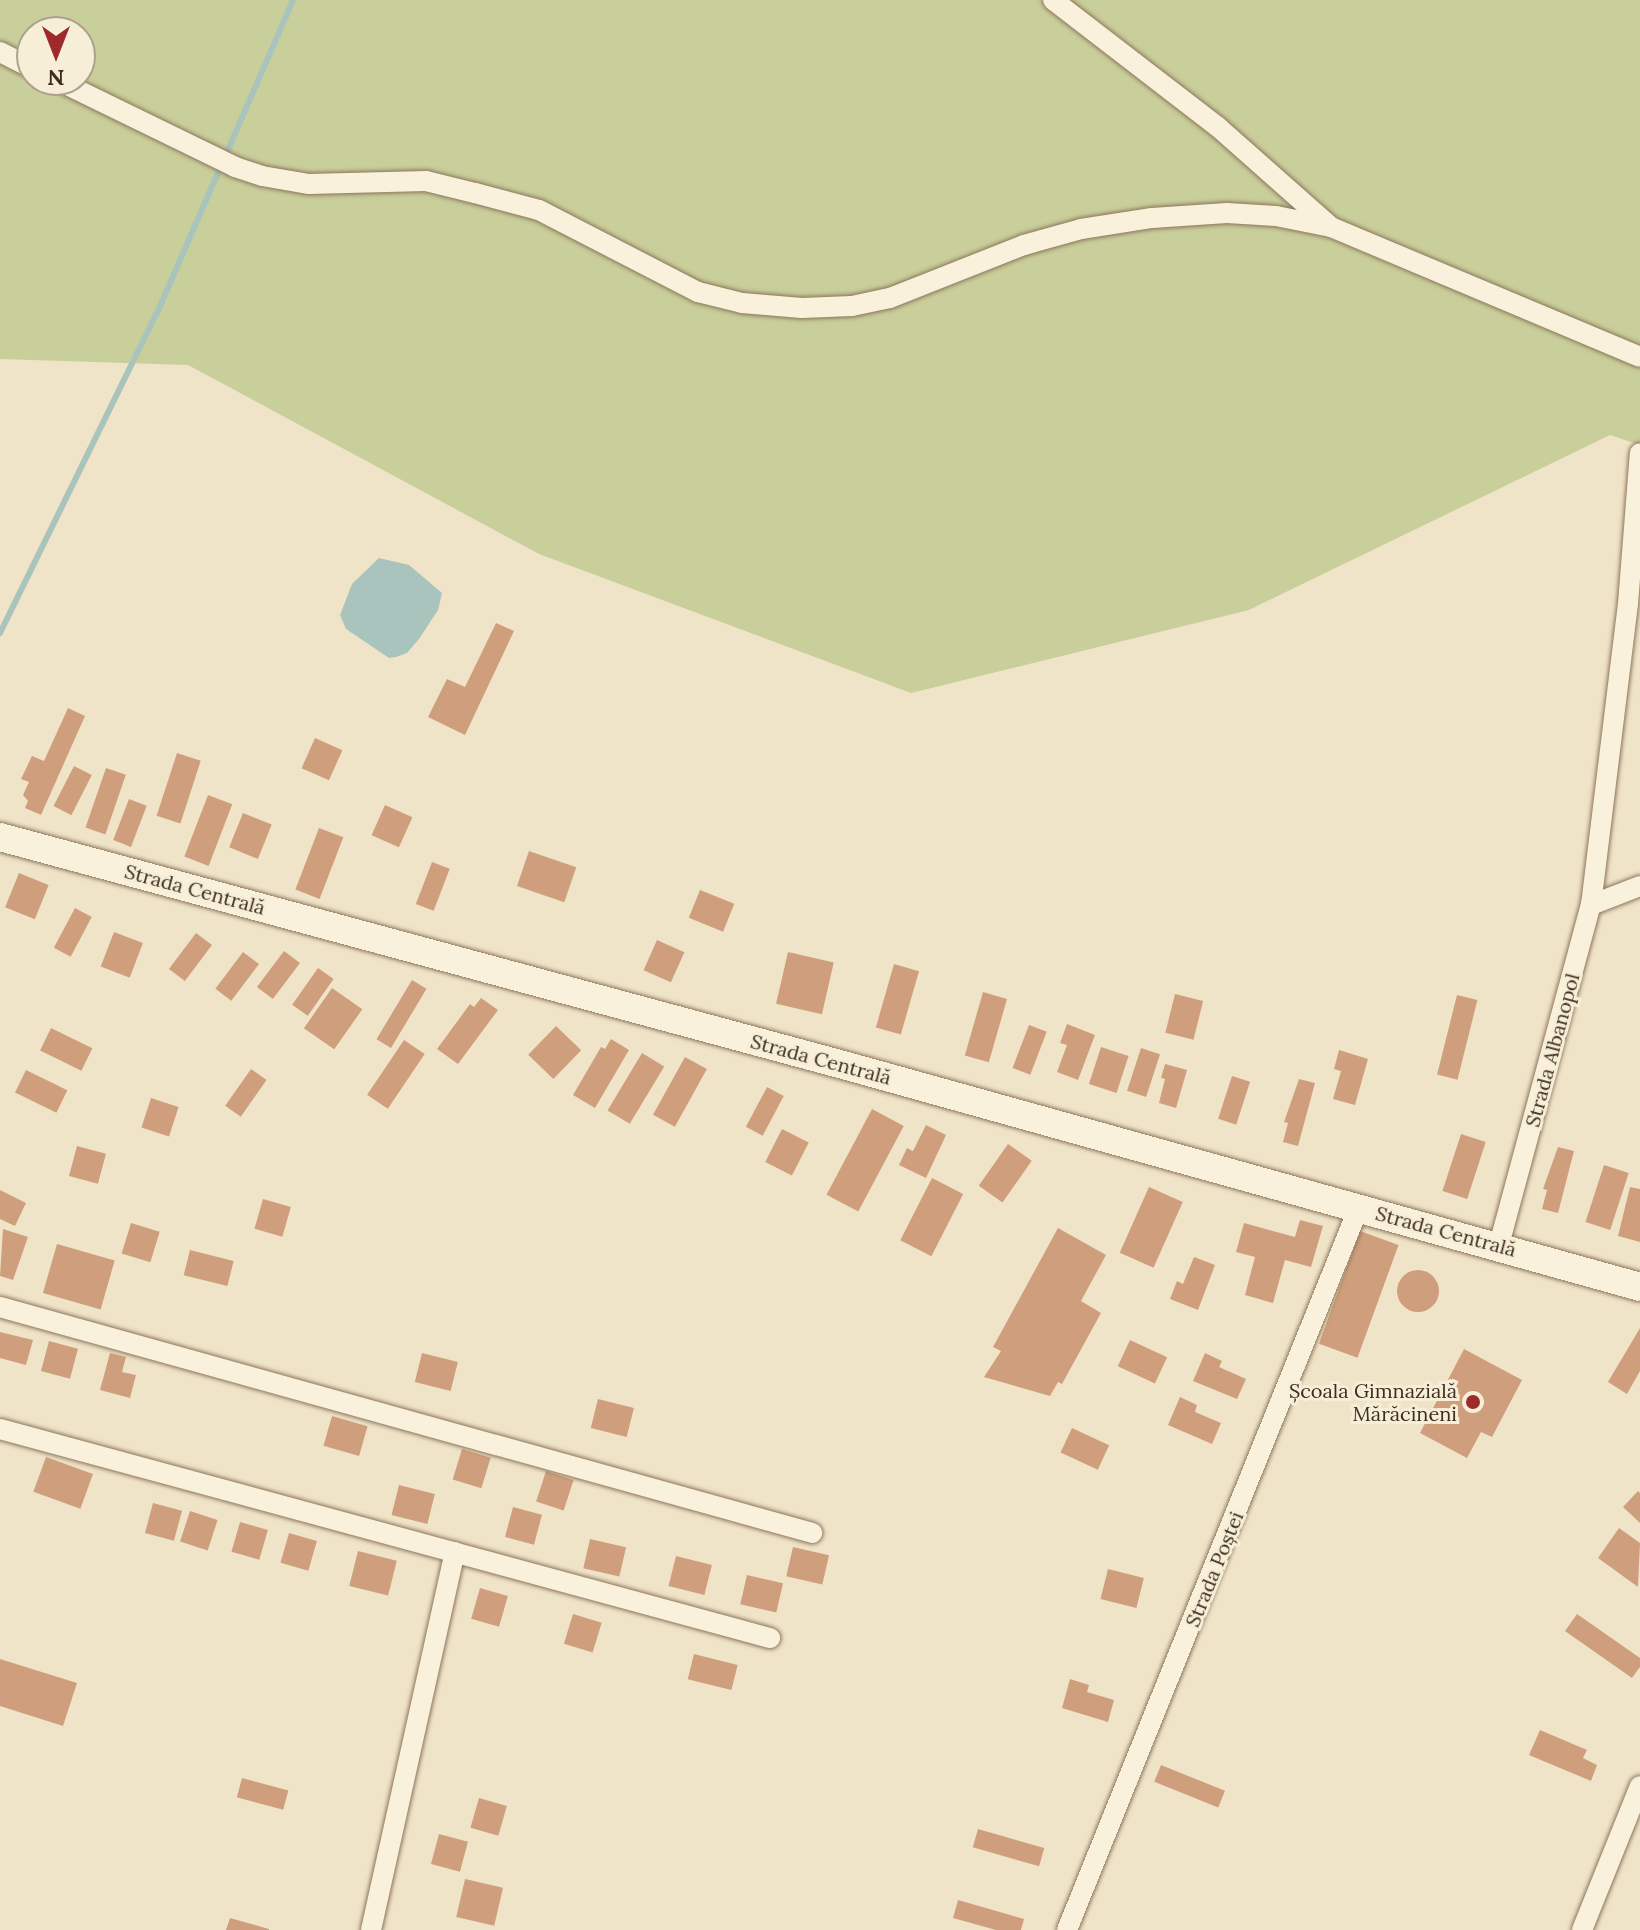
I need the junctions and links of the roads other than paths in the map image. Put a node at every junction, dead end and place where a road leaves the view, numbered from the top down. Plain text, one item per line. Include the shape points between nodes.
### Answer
1 (1053, 0) edge
2 (90, 96) edge
3 (1331, 227) junction
4 (1640, 357) edge
5 (1640, 453) edge
6 (0, 837) edge
7 (1640, 886) edge
8 (1591, 905) junction
9 (1359, 1207) junction
10 (1499, 1245) junction
11 (1640, 1287) edge
12 (0, 1307) edge
13 (0, 1429) edge
14 (812, 1533) dead end
15 (455, 1552) junction
16 (770, 1638) dead end
17 (1640, 1786) edge
18 (371, 1930) edge
19 (1067, 1930) edge
20 (1582, 1930) edge

1 - 3 street via 1218,127
2 - 3 street via 262,176 309,184 426,181 539,210 698,292 742,303 852,306 890,298 1024,245 1152,218 1239,214
3 - 4 street
5 - 8 street, Strada Albanopol via 1628,604
6 - 9 main road, Strada Centrală
7 - 8 street
8 - 10 street, Strada Albanopol
9 - 10 main road, Strada Centrală
9 - 19 street, Strada Poștei
10 - 11 main road, Strada Centrală
12 - 14 street
13 - 15 street
15 - 16 street
15 - 18 street
17 - 20 street

